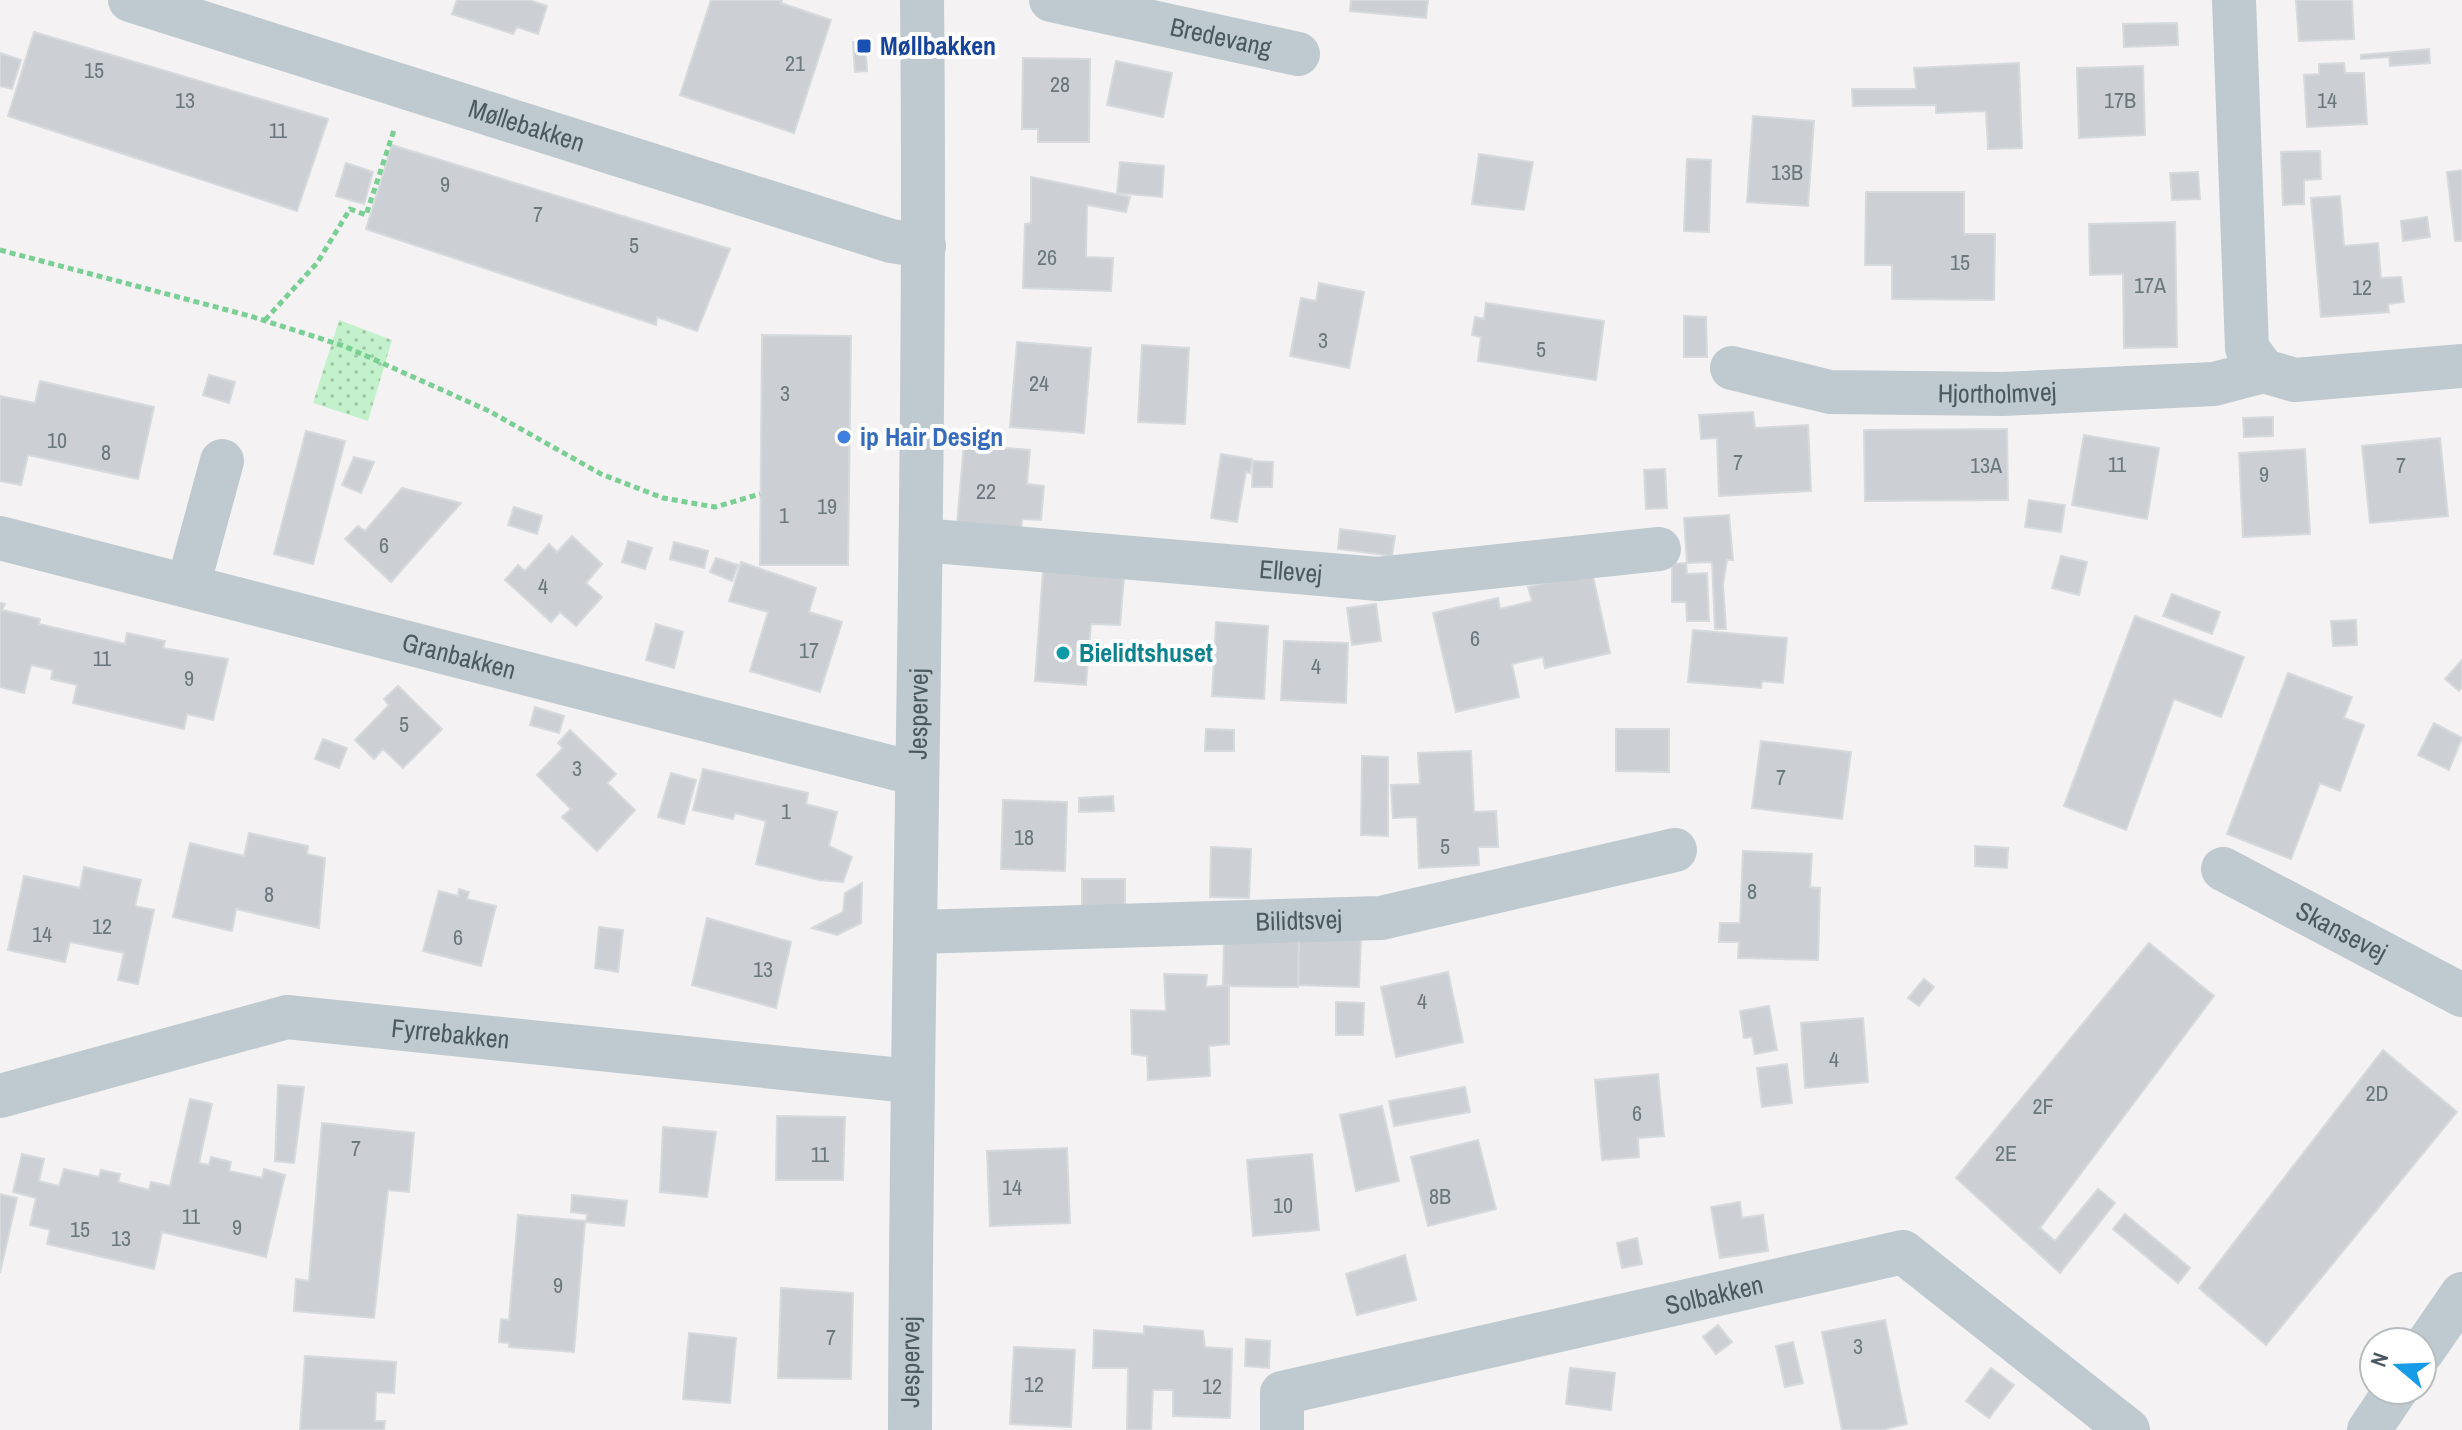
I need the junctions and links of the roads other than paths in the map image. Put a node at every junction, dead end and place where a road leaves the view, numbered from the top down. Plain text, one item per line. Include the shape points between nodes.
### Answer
1 (130, 0) edge
2 (922, 0) edge
3 (1051, 0) edge
4 (2234, 0) edge
5 (1298, 54) dead end
6 (924, 246) junction
7 (2462, 366) edge
8 (1732, 368) dead end
9 (2264, 371) junction
10 (222, 461) dead end
11 (0, 538) edge
12 (922, 540) junction
13 (1659, 549) dead end
14 (188, 586) junction
15 (917, 774) junction
16 (1675, 850) dead end
17 (2223, 869) dead end
18 (915, 932) junction
19 (2462, 995) edge
20 (910, 1081) junction
21 (0, 1096) edge
22 (2462, 1294) edge
23 (2438, 1329) edge
24 (2385, 1406) edge
25 (910, 1430) edge
26 (1282, 1430) edge
27 (2128, 1430) edge
28 (2369, 1430) edge

1 - 6 street, Møllebakken via 891,241
2 - 6 street, Jespervej
3 - 5 street, Bredevang
4 - 9 street via 2247,348
6 - 12 street, Jespervej
7 - 9 street, Hjortholmvej via 2295,380
8 - 9 street, Hjortholmvej via 1830,392 2003,394 2214,384
10 - 14 street
11 - 14 street, Granbakken
12 - 13 street, Ellevej via 1378,579
12 - 15 street, Jespervej
14 - 15 street, Granbakken
15 - 18 street, Jespervej
16 - 18 street, Bilidtsvej via 1381,918
17 - 19 street, Skansevej
18 - 20 street, Jespervej
20 - 21 street, Fyrrebakken via 287,1017
20 - 25 street, Jespervej
22 - 23 street
24 - 28 street
26 - 27 street, Solbakken via 1282,1393 1903,1252

